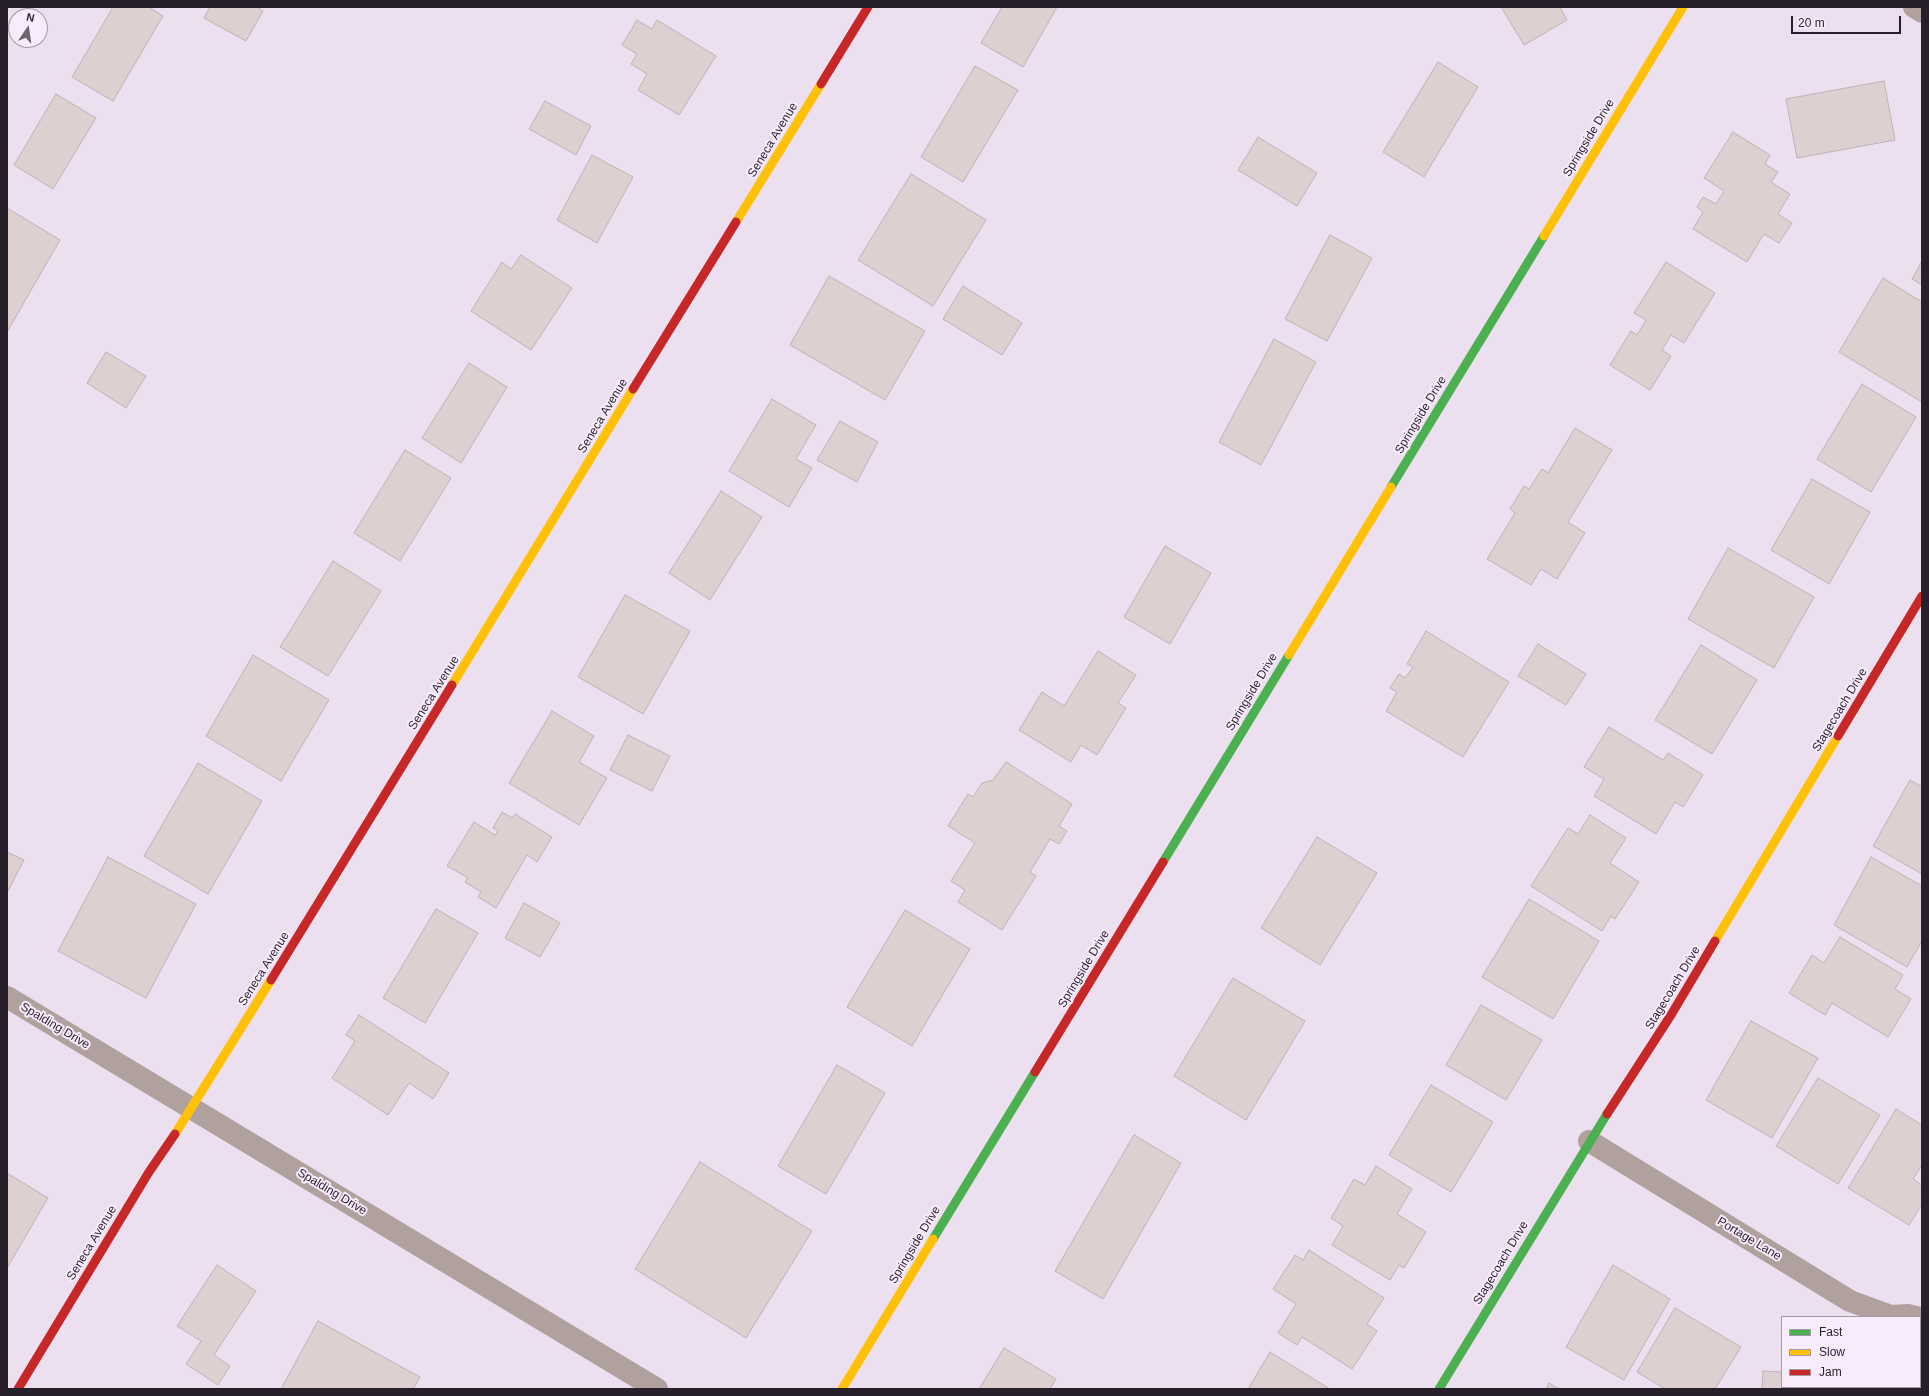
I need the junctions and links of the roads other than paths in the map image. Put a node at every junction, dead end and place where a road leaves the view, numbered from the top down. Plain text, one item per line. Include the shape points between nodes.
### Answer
1 (868, 7) edge
2 (1683, 7) edge
3 (1914, 7) edge
4 (1922, 12) edge
5 (1922, 596) edge
6 (7, 997) edge
7 (192, 1109) junction
8 (1589, 1141) junction
9 (1891, 1316) edge
10 (1891, 1316) edge
11 (1912, 1316) edge
12 (18, 1389) edge
13 (657, 1389) edge
14 (842, 1389) edge
15 (1439, 1389) edge

1 - 7 street, Seneca Avenue
2 - 14 street, Springside Drive
3 - 4 street
5 - 8 street, Stagecoach Drive via 1671,1015
6 - 7 street, Spalding Drive
7 - 12 street, Seneca Avenue via 149,1172
7 - 13 street, Spalding Drive via 198,1110
8 - 10 street, Portage Lane via 1850,1301
8 - 15 street, Stagecoach Drive
9 - 11 street, Portage Lane

